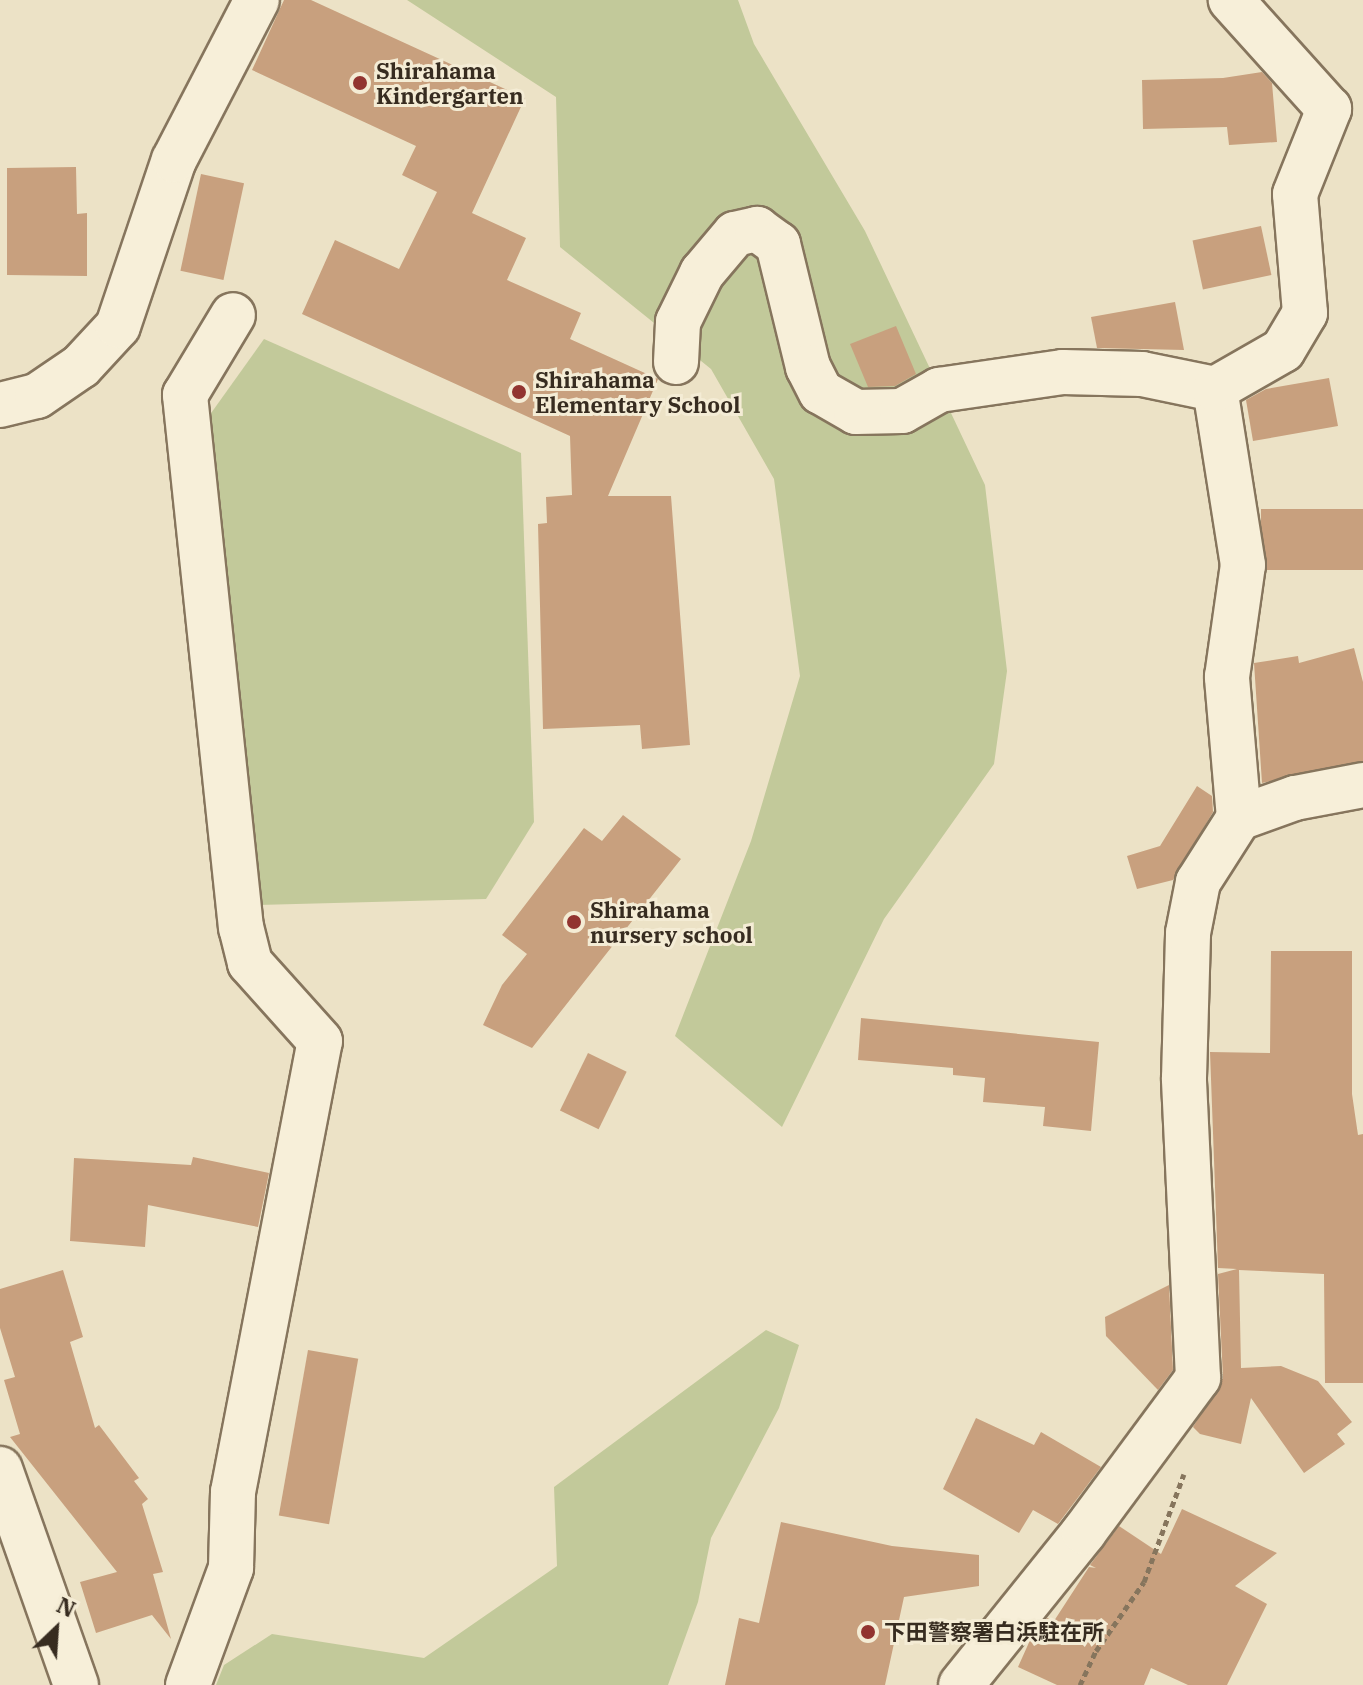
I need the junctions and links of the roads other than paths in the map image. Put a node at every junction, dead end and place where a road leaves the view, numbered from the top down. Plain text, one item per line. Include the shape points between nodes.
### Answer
1 (257, 0) edge
2 (1231, 0) edge
3 (233, 315) dead end
4 (676, 362) dead end
5 (1215, 389) junction
6 (0, 405) edge
7 (1363, 785) edge
8 (1239, 818) junction
9 (0, 1469) edge
10 (76, 1685) edge
11 (188, 1685) edge
12 (961, 1685) edge

1 - 6 street via 174,160 118,326 81,366 37,396
2 - 5 street via 1329,109 1295,194 1305,313 1283,350
3 - 11 street via 185,395 241,928 250,963 320,1041 233,1492 231,1568
4 - 5 street via 678,322 702,273 735,234 757,229 778,244 808,367 821,392 856,412 902,411 939,390 1063,372 1142,374
5 - 8 street via 1243,565 1227,677
7 - 8 street via 1295,798
8 - 12 street via 1198,882 1188,933 1184,1078 1198,1378
9 - 10 street

